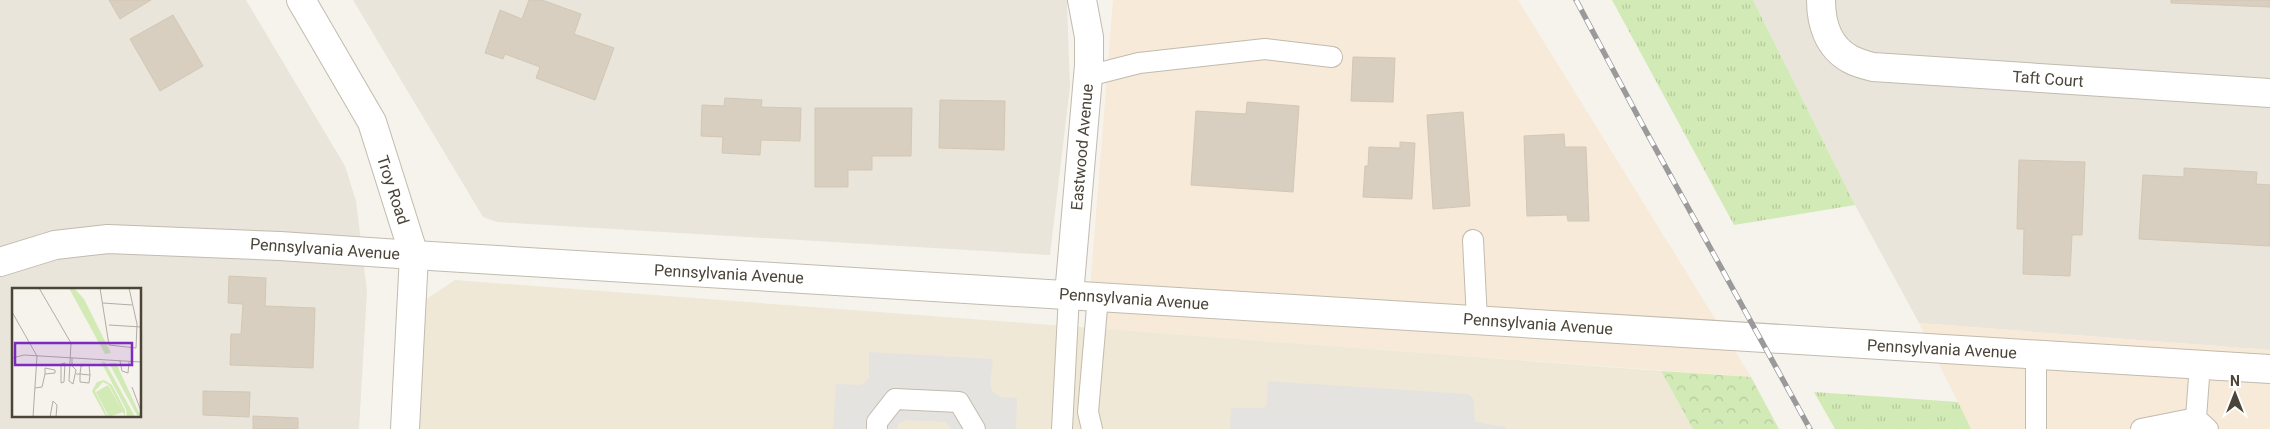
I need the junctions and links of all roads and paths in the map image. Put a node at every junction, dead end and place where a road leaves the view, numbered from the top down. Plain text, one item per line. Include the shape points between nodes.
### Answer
1 (301, 0) edge
2 (1082, 0) edge
3 (1822, 0) edge
4 (1332, 57) dead end
5 (1088, 76) junction
6 (2270, 93) edge
7 (1473, 240) dead end
8 (414, 255) junction
9 (0, 262) edge
10 (1069, 295) junction
11 (1098, 296) junction
12 (1477, 320) junction
13 (2036, 354) junction
14 (2200, 364) junction
15 (2270, 369) edge
16 (2202, 423) edge
17 (405, 429) edge
18 (877, 429) edge
19 (975, 429) edge
20 (1062, 429) edge
21 (1092, 429) edge
22 (2036, 429) edge
23 (2141, 429) edge

1 - 8 street, Troy Road via 372,122
2 - 5 street, Eastwood Avenue via 1089,37
3 - 6 street, Taft Court via 1821,14 1826,34 1833,44 1849,59 1880,68
4 - 5 lane via 1265,49 1139,63
5 - 10 street, Eastwood Avenue
7 - 12 lane
8 - 9 street, Pennsylvania Avenue via 252,244 108,239 55,245
8 - 10 street, Pennsylvania Avenue
8 - 17 street, Troy Road
10 - 11 street, Pennsylvania Avenue
10 - 20 lane
11 - 12 street, Pennsylvania Avenue
11 - 21 lane via 1088,412
12 - 13 street, Pennsylvania Avenue
13 - 14 street, Pennsylvania Avenue
13 - 22 lane
14 - 15 street, Pennsylvania Avenue
14 - 16 lane
16 - 23 lane
18 - 19 lane via 877,422 895,399 959,402

